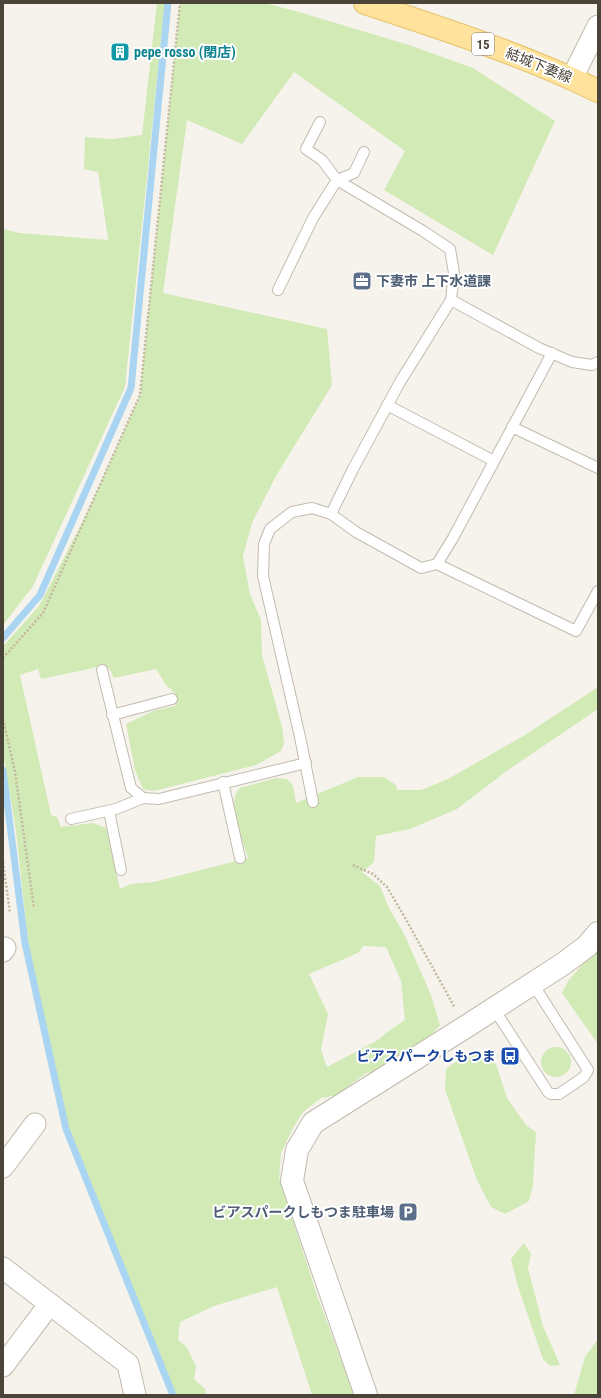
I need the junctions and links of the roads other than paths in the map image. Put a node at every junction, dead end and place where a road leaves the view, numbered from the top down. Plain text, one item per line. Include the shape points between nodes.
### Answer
1 (365, 3) edge
2 (598, 26) edge
3 (572, 78) junction
4 (598, 91) edge
5 (320, 122) dead end
6 (364, 152) dead end
7 (337, 180) junction
8 (278, 290) dead end
9 (451, 300) junction
10 (552, 353) junction
11 (598, 362) edge
12 (387, 406) junction
13 (512, 427) junction
14 (494, 461) junction
15 (598, 468) edge
16 (331, 514) junction
17 (437, 564) junction
18 (598, 591) edge
19 (102, 670) dead end
20 (172, 699) dead end
21 (112, 715) junction
22 (306, 763) junction
23 (223, 782) junction
24 (143, 798) junction
25 (313, 802) dead end
26 (109, 811) junction
27 (72, 819) dead end
28 (240, 858) dead end
29 (120, 870) dead end
30 (598, 933) edge
31 (533, 984) junction
32 (494, 1009) junction
33 (35, 1124) dead end
34 (3, 1167) edge
35 (3, 1268) edge
36 (50, 1304) junction
37 (3, 1366) edge
38 (135, 1395) edge
39 (366, 1395) edge

1 - 3 main road, 結城下妻線 / 15 via 494,47
2 - 3 street
3 - 4 main road, 結城下妻線 / 15
5 - 7 lane via 306,149 322,160
6 - 7 lane via 354,173
7 - 8 lane via 313,218
7 - 9 lane via 450,249 454,273
9 - 10 lane
9 - 12 lane
10 - 11 lane via 572,362 592,365
10 - 13 lane
12 - 14 lane
12 - 16 lane
13 - 14 lane
13 - 15 lane
14 - 17 lane
16 - 17 lane via 356,532 421,568
16 - 22 lane via 312,508 292,512 270,529 264,544 263,576
17 - 18 lane via 576,631
19 - 21 lane
20 - 21 lane
21 - 24 lane via 131,788
22 - 23 lane
22 - 25 lane
23 - 24 lane via 159,798
23 - 28 lane
24 - 26 lane
26 - 27 lane
26 - 29 lane
30 - 31 street via 587,946
31 - 32 street
31 - 32 lane via 588,1070 584,1077 559,1094 548,1092
32 - 39 street via 313,1123 297,1150 292,1181
33 - 34 street
35 - 36 street
36 - 37 street
36 - 38 street via 128,1364

